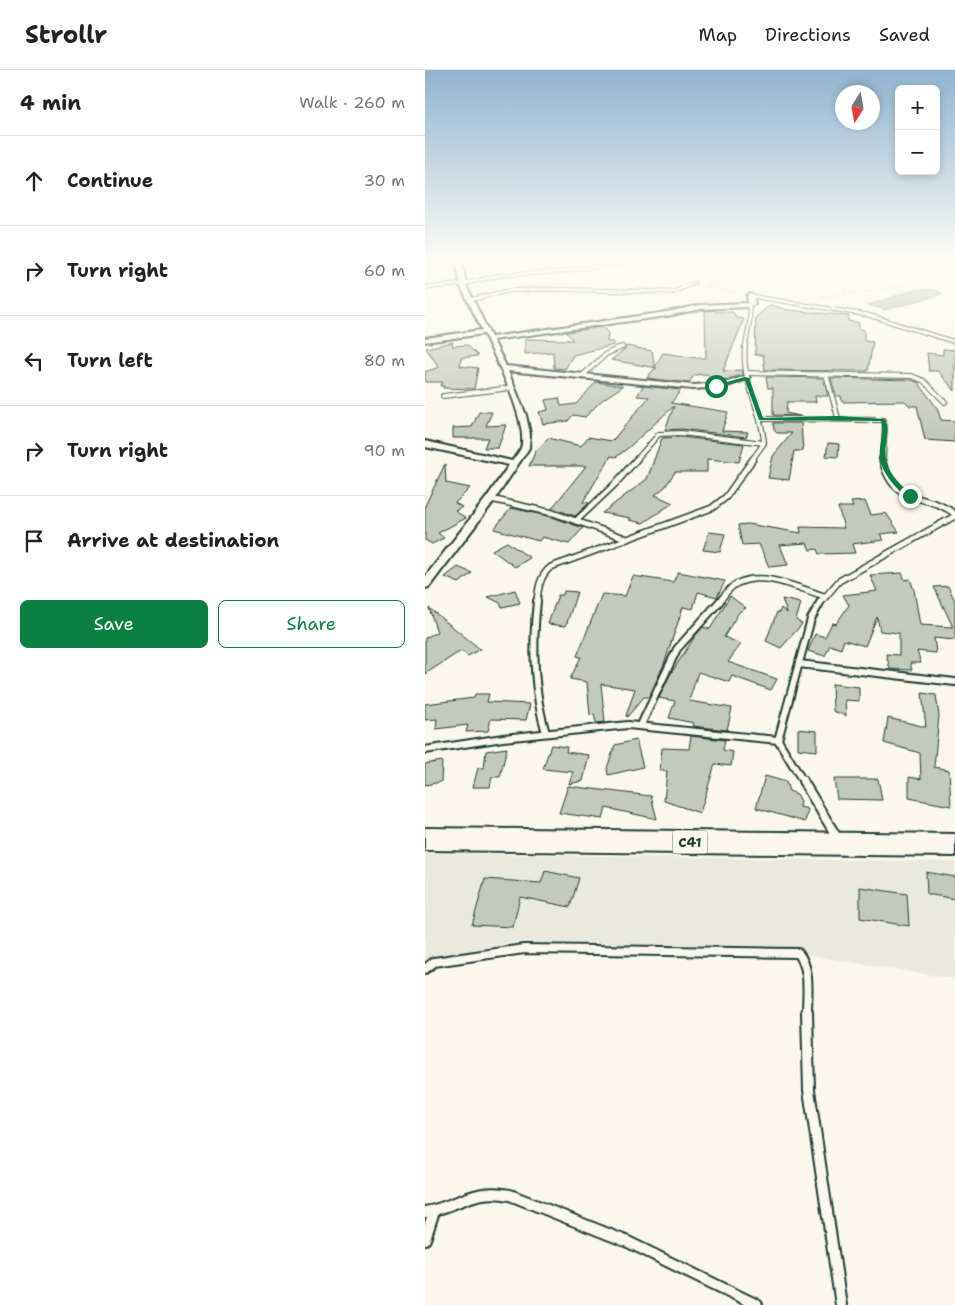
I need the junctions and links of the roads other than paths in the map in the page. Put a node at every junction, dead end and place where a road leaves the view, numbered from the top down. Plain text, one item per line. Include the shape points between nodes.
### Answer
1 (478, 318) edge
2 (636, 318) edge
3 (752, 318) edge
4 (876, 318) edge
5 (486, 335) junction
6 (425, 340) edge
7 (955, 342) edge
8 (623, 347) dead end
9 (503, 368) junction
10 (826, 374) junction
11 (582, 376) junction
12 (746, 376) junction
13 (511, 388) junction
14 (443, 396) dead end
15 (945, 402) dead end
16 (838, 418) junction
17 (761, 419) junction
18 (763, 443) junction
19 (425, 444) edge
20 (515, 464) junction
21 (491, 499) junction
22 (955, 515) edge
23 (576, 521) junction
24 (625, 538) junction
25 (425, 584) edge
26 (824, 596) junction
27 (799, 664) junction
28 (955, 682) edge
29 (641, 725) junction
30 (546, 733) junction
31 (778, 740) junction
32 (425, 750) edge
33 (425, 839) edge
34 (842, 844) junction
35 (955, 845) edge
36 (425, 968) edge
37 (430, 1212) edge
38 (425, 1239) edge
39 (757, 1305) edge
40 (841, 1305) edge

1 - 5 street
2 - 5 street
3 - 12 lane via 743,358
4 - 7 lane
5 - 6 street
5 - 9 street
8 - 11 lane via 613,349 600,358
9 - 11 street
9 - 13 street
10 - 12 lane
10 - 15 lane via 919,378
10 - 16 lane
11 - 12 street via 700,387 725,385
12 - 17 lane
13 - 14 lane
13 - 20 street via 528,440
16 - 17 lane
16 - 22 lane via 883,420 882,456 895,483 910,496 939,502
17 - 18 lane
18 - 23 lane via 681,433 659,434 615,484
18 - 24 lane via 719,503 704,512
19 - 20 street
20 - 21 street
21 - 23 lane
21 - 25 street
22 - 26 lane via 839,581
23 - 24 lane
24 - 30 lane via 549,567 543,574 537,590 534,667 536,692
26 - 27 lane via 811,620
26 - 29 lane via 773,580 735,583 677,648
27 - 28 lane
27 - 31 lane
29 - 30 lane
29 - 31 lane
30 - 32 lane
31 - 34 lane
33 - 34 main road, C41
34 - 35 main road, C41
36 - 40 lane via 434,962 524,949 798,953 806,969 809,1090
37 - 38 lane
37 - 39 lane via 466,1195 488,1191 520,1198 635,1244

